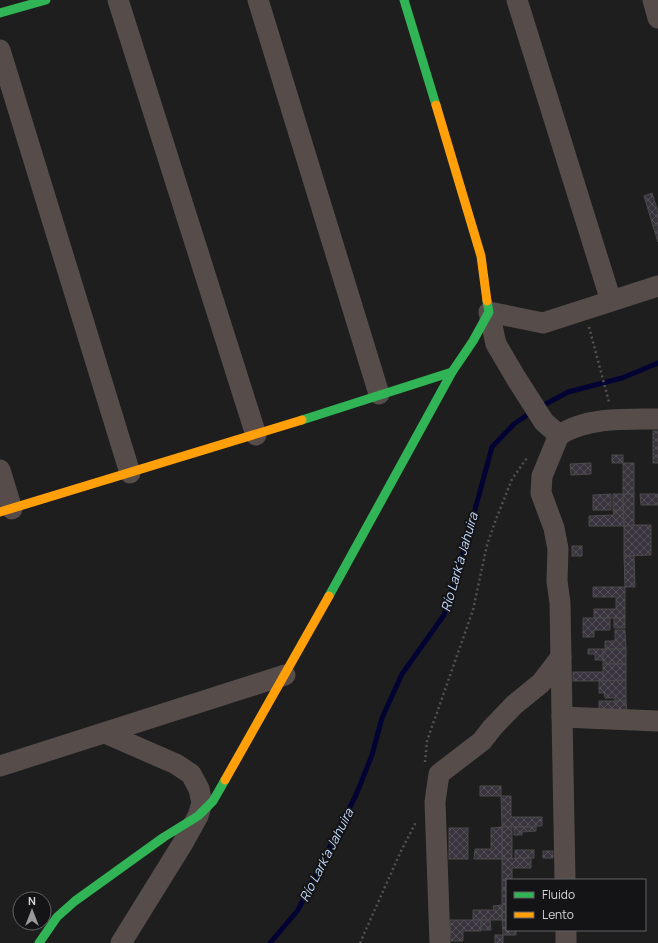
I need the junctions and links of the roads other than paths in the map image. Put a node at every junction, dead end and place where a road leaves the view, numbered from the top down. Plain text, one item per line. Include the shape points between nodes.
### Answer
1 (46, 0) edge
2 (118, 0) edge
3 (258, 0) edge
4 (404, 0) edge
5 (517, 0) edge
6 (653, 0) edge
7 (0, 13) edge
8 (658, 18) edge
9 (0, 50) edge
10 (658, 286) edge
11 (612, 301) junction
12 (489, 312) junction
13 (452, 372) junction
14 (379, 394) junction
15 (658, 419) edge
16 (256, 434) junction
17 (559, 435) junction
18 (0, 470) edge
19 (130, 473) junction
20 (6, 511) edge
21 (561, 657) junction
22 (285, 675) junction
23 (562, 717) junction
24 (658, 721) edge
25 (105, 733) junction
26 (0, 766) edge
27 (198, 816) junction
28 (565, 879) edge
29 (566, 931) edge
30 (39, 943) edge
31 (121, 943) edge
32 (440, 943) edge
33 (566, 943) edge

1 - 7 main road
2 - 16 street
3 - 14 street
4 - 12 main road via 481,256
5 - 11 street
6 - 8 street
9 - 19 street
10 - 11 street
11 - 12 street via 543,323
12 - 13 main road
12 - 17 street via 496,344 544,422
13 - 14 main road
13 - 22 main road
14 - 16 main road
15 - 17 street via 602,421 572,428
16 - 19 main road
17 - 21 street via 542,476 541,493 554,528 558,549
18 - 20 street
19 - 20 main road
21 - 23 street
21 - 32 street via 541,682 514,705 482,741 439,774 435,802
22 - 25 street
22 - 27 main road via 213,802
23 - 24 street
23 - 28 street
25 - 26 street
25 - 27 street via 176,764 191,774 200,788 202,803
27 - 30 main road via 164,837 75,901 57,917
27 - 31 street
29 - 33 street

